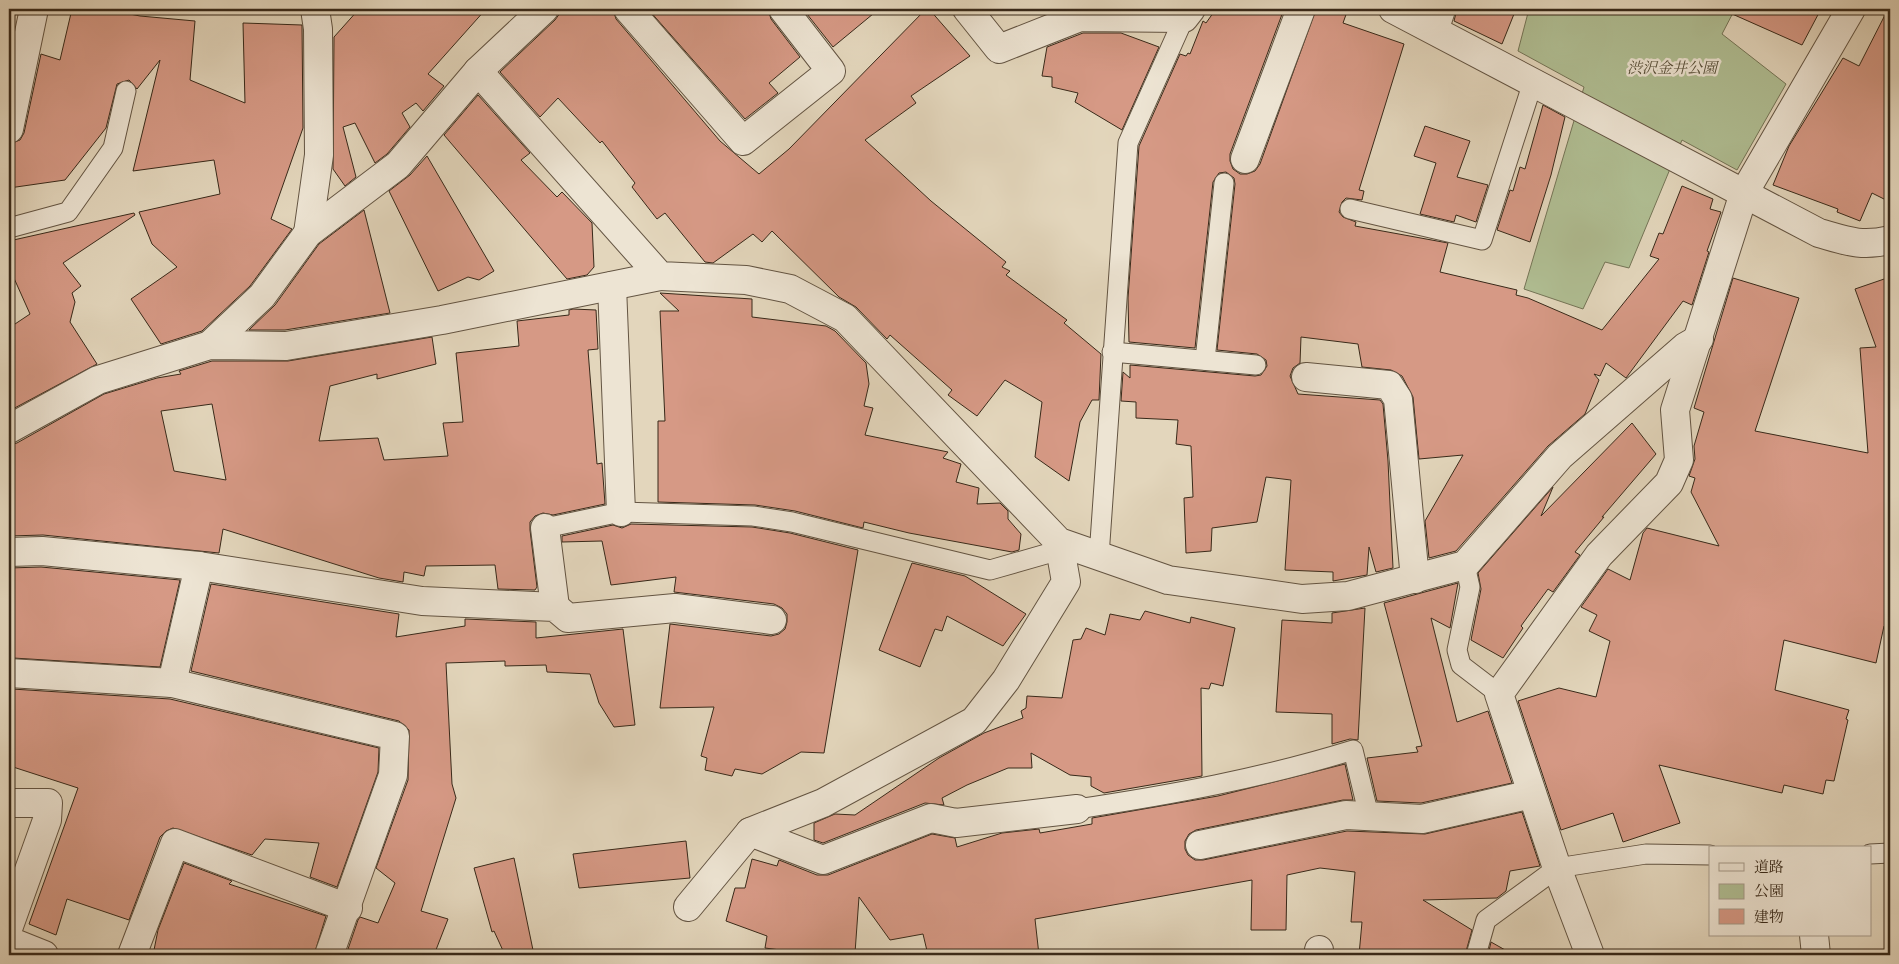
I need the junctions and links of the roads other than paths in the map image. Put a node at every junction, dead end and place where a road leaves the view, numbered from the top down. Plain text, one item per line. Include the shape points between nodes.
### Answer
1 (34, 9) edge
2 (315, 9) edge
3 (544, 9) edge
4 (628, 9) edge
5 (783, 9) edge
6 (967, 9) edge
7 (1301, 9) edge
8 (1393, 9) edge
9 (1851, 9) edge
10 (1187, 13) edge
11 (1442, 21) edge
12 (478, 71) junction
13 (1533, 82) junction
14 (126, 91) dead end
15 (9, 129) edge
16 (1245, 159) dead end
17 (1224, 183) dead end
18 (1744, 193) junction
19 (1350, 209) dead end
20 (9, 228) edge
21 (308, 233) junction
22 (1890, 240) edge
23 (660, 276) junction
24 (612, 286) junction
25 (1699, 339) junction
26 (210, 345) junction
27 (1112, 352) junction
28 (1205, 360) junction
29 (1256, 365) dead end
30 (1306, 377) dead end
31 (9, 428) edge
32 (621, 512) junction
33 (545, 528) joint
34 (1060, 546) junction
35 (9, 552) edge
36 (1099, 556) junction
37 (1465, 565) junction
38 (199, 566) junction
39 (1415, 579) junction
40 (555, 607) junction
41 (772, 620) dead end
42 (9, 673) edge
43 (172, 683) junction
44 (1499, 694) junction
45 (1532, 794) junction
46 (9, 803) edge
47 (1078, 809) joint
48 (1369, 816) junction
49 (750, 832) junction
50 (1200, 845) dead end
51 (1890, 853) edge
52 (1872, 854) edge
53 (1709, 855) edge
54 (1557, 868) junction
55 (688, 907) dead end
56 (348, 908) junction
57 (9, 926) edge
58 (1814, 936) edge
59 (9, 941) edge
60 (44, 955) edge
61 (132, 955) edge
62 (329, 955) edge
63 (1476, 955) edge
64 (1590, 955) edge
65 (1816, 955) edge

1 - 15 street
2 - 21 street via 319,155
3 - 12 street
4 - 5 street via 743,141 831,71
6 - 10 street via 999,49 1080,17
7 - 16 street
8 - 11 street
9 - 18 street
10 - 27 lane via 1128,143
11 - 13 street
12 - 21 street via 398,165
12 - 23 street
13 - 18 street
13 - 19 lane via 1482,240
14 - 20 lane via 113,148 68,212
17 - 28 lane
18 - 22 street via 1819,233 1856,244
18 - 25 street
21 - 26 street via 262,296
23 - 24 street
23 - 34 street via 746,280 790,289 845,318
24 - 26 street via 442,320 286,346
24 - 32 street
25 - 37 street via 1685,347 1560,456
25 - 44 street via 1675,410 1679,460 1669,483 1599,555
26 - 31 street via 98,380
27 - 28 lane
27 - 36 lane
28 - 29 lane
30 - 39 street via 1388,385 1398,399
32 - 33 lane
32 - 34 lane via 753,516 792,522 990,570
33 - 40 street
34 - 36 street
34 - 49 street via 1066,582 1006,680 974,720 823,803
35 - 38 street via 42,551
36 - 39 street via 1168,580 1302,599 1348,596
37 - 39 street
37 - 44 lane via 1470,587 1457,650 1460,665
38 - 40 street via 422,600
38 - 43 street
40 - 41 street via 568,618 675,608
42 - 43 street
43 - 56 street via 395,736 393,775
44 - 45 street
45 - 48 street via 1422,819
45 - 54 street
46 - 57 street via 48,803 47,820
47 - 48 lane via 1293,769 1353,750
47 - 49 street via 956,823 932,818 823,860
48 - 50 street via 1346,815
49 - 55 street
51 - 52 lane
53 - 54 lane via 1646,854
54 - 63 lane via 1486,920
54 - 64 street
56 - 61 street via 175,844
56 - 62 street
58 - 65 street
59 - 60 street

